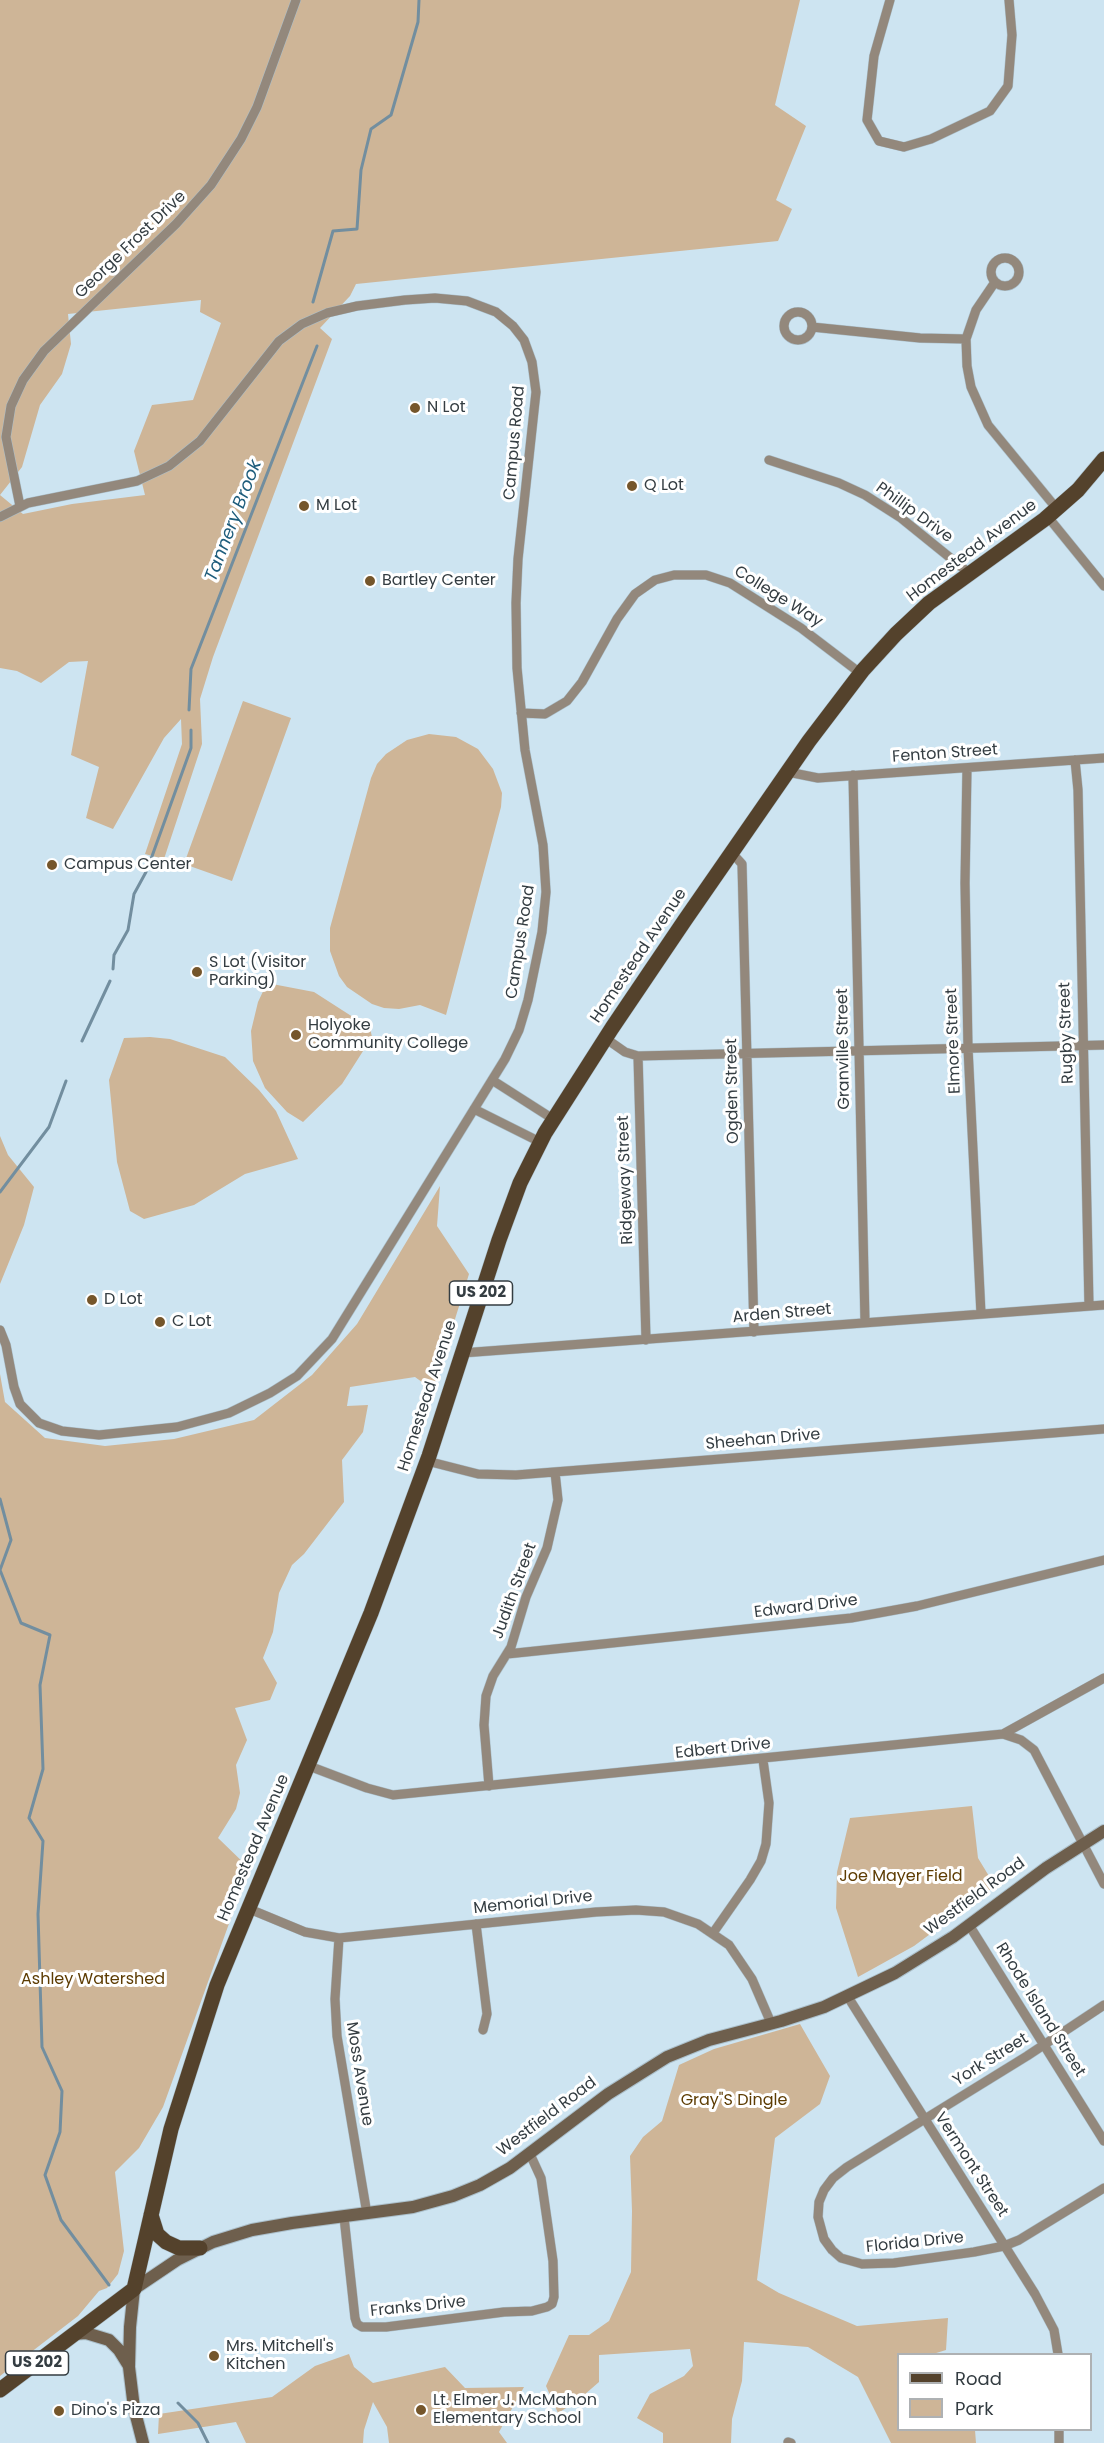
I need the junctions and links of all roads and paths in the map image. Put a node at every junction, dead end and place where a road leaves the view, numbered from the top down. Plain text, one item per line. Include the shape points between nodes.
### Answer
1 (296, 0) edge
2 (890, 0) edge
3 (1009, 0) edge
4 (995, 282) dead end
5 (812, 327) dead end
6 (966, 339) junction
7 (1104, 459) edge
8 (769, 460) dead end
9 (20, 506) junction
10 (1052, 513) junction
11 (0, 517) edge
12 (969, 573) junction
13 (1104, 586) edge
14 (860, 673) junction
15 (521, 713) junction
16 (1104, 758) edge
17 (1075, 760) junction
18 (967, 768) junction
19 (788, 772) junction
20 (853, 775) junction
21 (732, 853) junction
22 (605, 1038) junction
23 (1082, 1045) junction
24 (1104, 1045) edge
25 (968, 1048) junction
26 (860, 1051) junction
27 (748, 1055) junction
28 (638, 1056) junction
29 (492, 1080) junction
30 (474, 1109) junction
31 (553, 1119) junction
32 (540, 1142) junction
33 (1104, 1305) edge
34 (1089, 1306) junction
35 (981, 1314) junction
36 (865, 1322) junction
37 (0, 1330) edge
38 (754, 1332) junction
39 (645, 1340) junction
40 (462, 1353) junction
41 (1104, 1429) edge
42 (427, 1461) junction
43 (555, 1472) junction
44 (1104, 1560) edge
45 (507, 1654) junction
46 (1104, 1678) edge
47 (1003, 1734) junction
48 (763, 1760) junction
49 (309, 1766) junction
50 (489, 1786) junction
51 (1104, 1831) edge
52 (1083, 1844) junction
53 (1104, 1884) edge
54 (247, 1908) junction
55 (476, 1924) junction
56 (969, 1925) junction
57 (713, 1933) junction
58 (339, 1938) junction
59 (848, 1997) junction
60 (1104, 2005) edge
61 (771, 2024) junction
62 (483, 2030) dead end
63 (1044, 2045) junction
64 (924, 2119) junction
65 (1104, 2140) edge
66 (530, 2154) junction
67 (1104, 2188) edge
68 (367, 2214) junction
69 (151, 2215) junction
70 (344, 2217) junction
71 (1004, 2246) junction
72 (200, 2248) junction
73 (134, 2289) junction
74 (73, 2334) junction
75 (1058, 2353) edge
76 (129, 2367) junction
77 (0, 2390) edge
78 (143, 2443) edge

1 - 9 street, George Frost Drive via 257,107 211,185 177,224 44,351 23,380 11,406 6,436
2 - 3 street via 874,56 867,120 879,141 904,147 931,139 990,111 1008,86 1012,35
4 - 6 street via 976,310
5 - 6 street
6 - 10 street via 971,387 982,416
7 - 10 main road, Homestead Avenue / US 202
8 - 12 street, Phillip Drive via 865,495
9 - 11 street, Campus Road
9 - 15 street, Campus Road via 137,481 169,466 200,441 279,341 314,318 357,306 420,299 456,300 486,307 505,318 520,334 536,378 516,588
10 - 12 main road, Homestead Avenue / US 202
10 - 13 street
12 - 14 main road, Homestead Avenue / US 202 via 913,618
14 - 15 street, College Way via 801,628 736,587 711,576 680,574 655,580 635,594 567,701 545,714
14 - 19 main road, Homestead Avenue / US 202
15 - 29 street, Campus Road via 545,856 545,904 524,1015
16 - 17 street, Fenton Street
17 - 18 street, Fenton Street
17 - 23 street, Rugby Street
18 - 20 street, Fenton Street
18 - 25 street, Elmore Street
19 - 20 street, Fenton Street via 818,778
19 - 21 main road, Homestead Avenue / US 202
20 - 26 street, Granville Street
21 - 22 main road, Homestead Avenue / US 202
21 - 27 street, Ogden Street via 742,864
22 - 28 street
22 - 31 main road, Homestead Avenue / US 202
23 - 24 street
23 - 25 street
23 - 34 street, Rugby Street
25 - 26 street
25 - 35 street, Elmore Street
26 - 27 street
26 - 36 street, Granville Street
27 - 28 street
27 - 38 street, Ogden Street
28 - 39 street, Ridgeway Street
29 - 30 street, Campus Road
29 - 31 street
30 - 32 street
30 - 37 street, Campus Road via 333,1339 297,1376 243,1407 203,1422 140,1432 99,1435 46,1426 25,1411 16,1396
31 - 32 main road, Homestead Avenue / US 202
32 - 40 main road, Homestead Avenue / US 202 via 510,1209
33 - 34 street, Arden Street
34 - 35 street, Arden Street
35 - 36 street, Arden Street
36 - 38 street, Arden Street
38 - 39 street, Arden Street
39 - 40 street, Arden Street
40 - 42 main road, Homestead Avenue / US 202
41 - 43 street, Sheehan Drive
42 - 43 street, Sheehan Drive via 487,1475
42 - 49 main road, Homestead Avenue / US 202
43 - 45 street, Judith Street via 558,1500 547,1548
44 - 45 street, Edward Drive via 917,1606 851,1618
45 - 50 street, Judith Street via 493,1676 485,1706
46 - 47 street
47 - 48 street, Edbert Drive
47 - 52 street via 1034,1750
48 - 50 street, Edbert Drive
48 - 57 street via 769,1803 766,1844 754,1875
49 - 50 street, Edbert Drive via 393,1796
49 - 54 main road, Homestead Avenue / US 202
51 - 52 main road, Westfield Road
52 - 53 street
52 - 56 main road, Westfield Road
54 - 58 street, Memorial Drive via 305,1932
54 - 69 main road, Homestead Avenue / US 202 via 201,2032 169,2137
55 - 57 street, Memorial Drive via 644,1910 682,1917
55 - 58 street, Memorial Drive
55 - 62 street via 487,2014
56 - 59 main road, Westfield Road via 915,1962
56 - 63 street, Rhode Island Street
57 - 61 street, Memorial Drive via 729,1945 741,1962
58 - 68 street, Moss Avenue via 337,2036
59 - 61 main road, Westfield Road
59 - 64 street, Vermont Street
60 - 63 street, York Street
61 - 66 main road, Westfield Road via 709,2040 666,2057 608,2094
63 - 64 street, York Street
63 - 65 street, Rhode Island Street
64 - 71 street, Vermont Street
64 - 71 street, Florida Drive via 847,2167 827,2185 819,2202 818,2217 828,2246 841,2258 862,2264
66 - 68 main road, Westfield Road via 494,2178 453,2196 406,2209
66 - 70 street, Franks Drive via 541,2178 553,2261 550,2306 362,2327 355,2318
67 - 71 street, Florida Drive
68 - 70 main road, Westfield Road
69 - 72 main road via 157,2234 166,2242 179,2248
69 - 73 main road, Homestead Avenue / US 202
70 - 72 main road, Westfield Road via 258,2229
71 - 75 street, Vermont Street via 1050,2322
72 - 73 main road, Westfield Road
73 - 74 main road, Westfield Road / US 202
73 - 76 main road, Homestead Avenue
74 - 76 main road via 86,2333 109,2340
74 - 77 main road, Westfield Road / US 202
76 - 78 main road, Homestead Avenue

